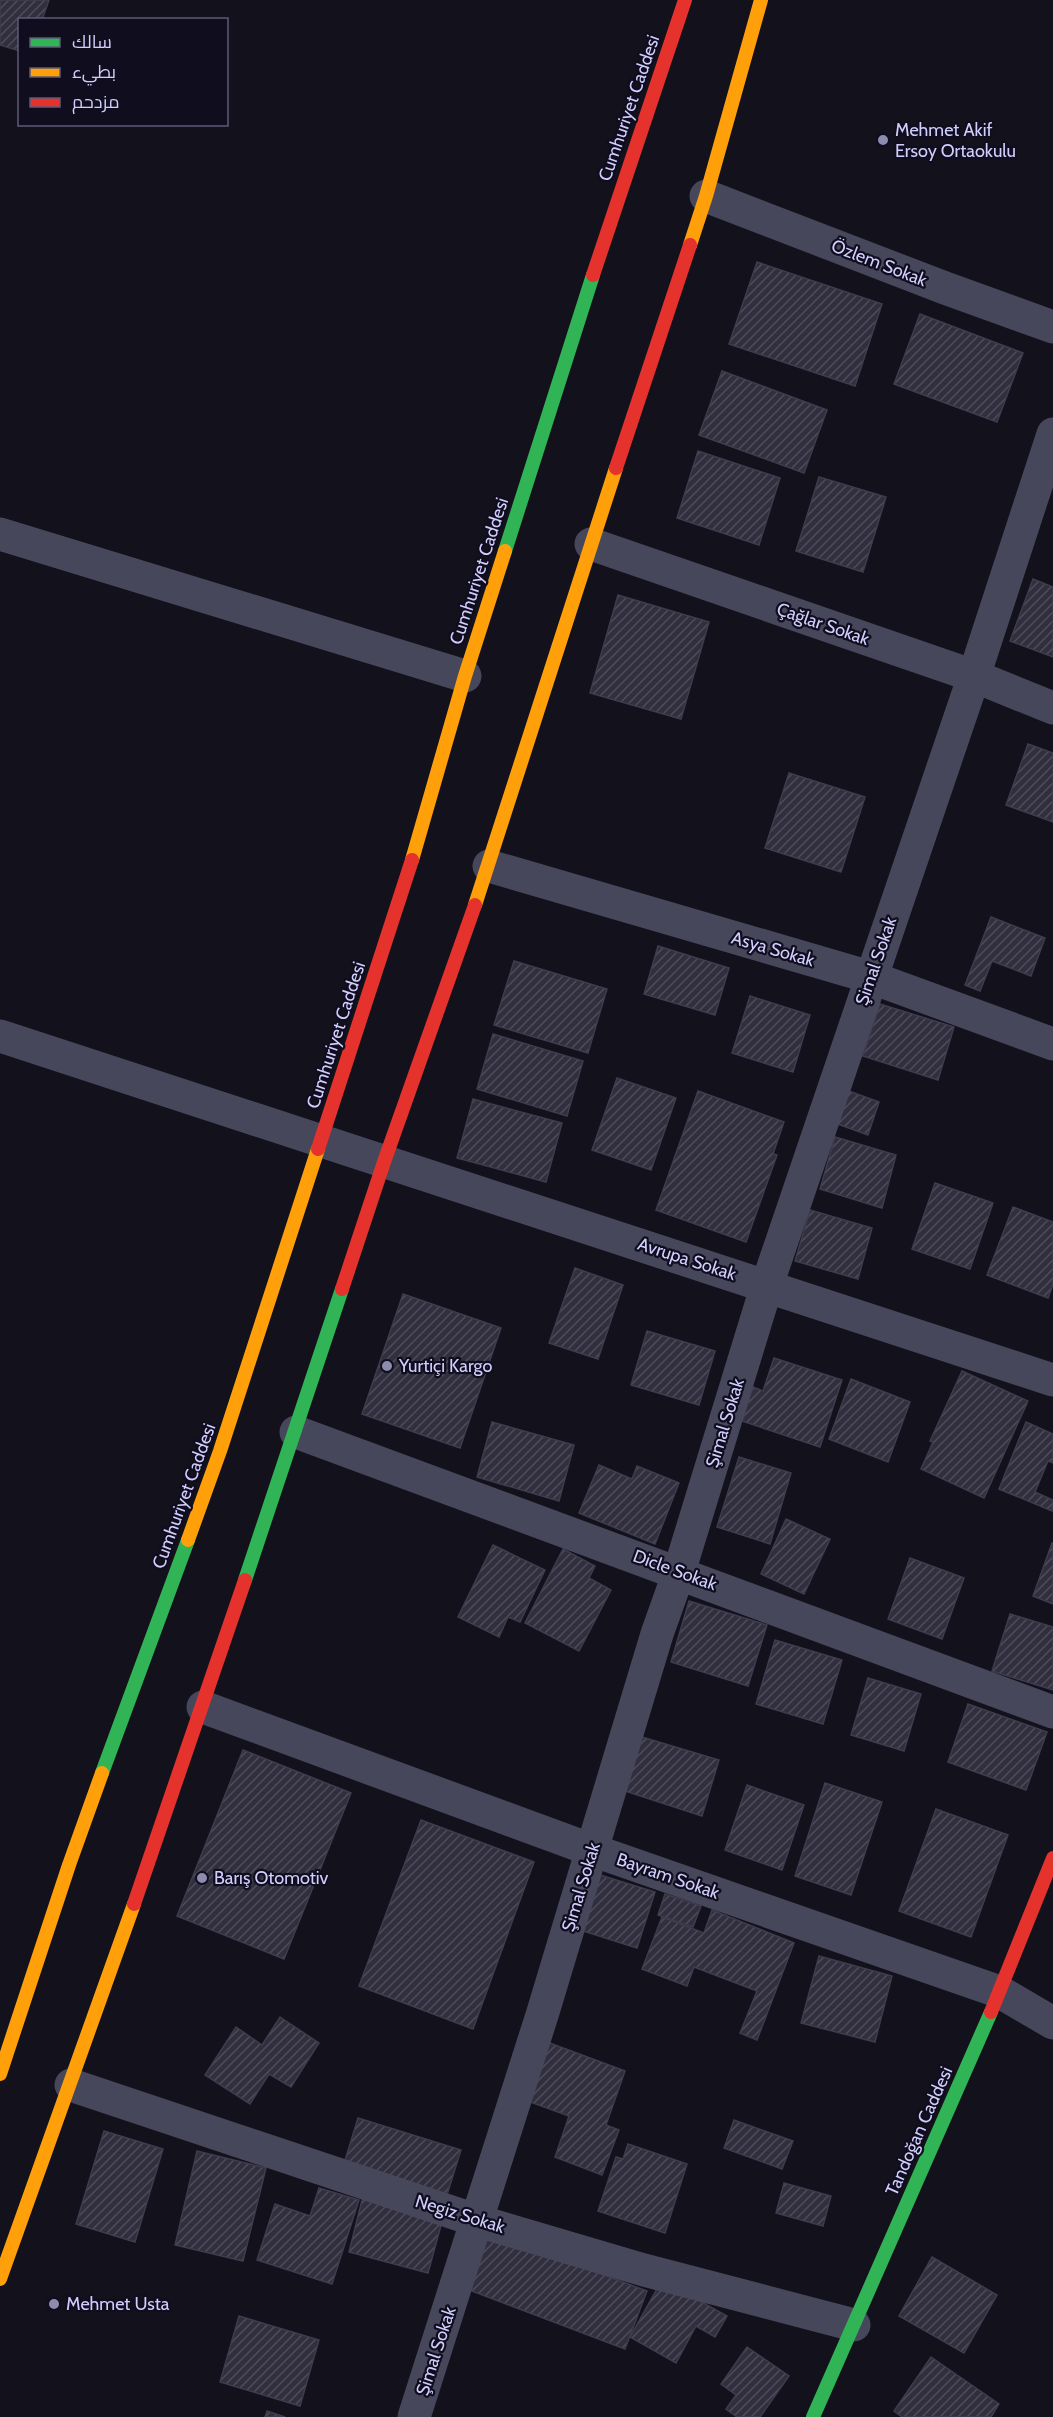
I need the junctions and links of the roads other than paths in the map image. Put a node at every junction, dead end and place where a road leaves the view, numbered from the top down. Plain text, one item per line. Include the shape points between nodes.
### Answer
1 (685, 0) edge
2 (761, 0) edge
3 (706, 196) junction
4 (1053, 327) edge
5 (1053, 434) edge
6 (0, 534) edge
7 (591, 544) junction
8 (465, 676) junction
9 (974, 676) junction
10 (1053, 708) edge
11 (489, 866) junction
12 (870, 977) junction
13 (0, 1036) edge
14 (1053, 1044) edge
15 (320, 1141) junction
16 (384, 1162) junction
17 (767, 1285) junction
18 (1053, 1380) edge
19 (296, 1431) junction
20 (679, 1572) junction
21 (203, 1707) junction
22 (1053, 1712) edge
23 (592, 1850) junction
24 (1053, 1857) edge
25 (1000, 1992) junction
26 (1053, 2023) edge
27 (0, 2074) edge
28 (71, 2085) junction
29 (478, 2221) junction
30 (0, 2278) edge
31 (854, 2325) junction
32 (414, 2417) edge
33 (813, 2417) edge

1 - 8 main road, Cumhuriyet Caddesi
2 - 3 main road
3 - 4 street, Özlem Sokak
3 - 7 main road
5 - 9 street, Şimal Sokak
6 - 8 street
7 - 9 street, Çağlar Sokak
7 - 11 main road
8 - 15 main road, Cumhuriyet Caddesi via 412,860
9 - 10 street, Çağlar Sokak
9 - 12 street, Şimal Sokak
11 - 12 street, Asya Sokak
11 - 16 main road
12 - 14 street, Asya Sokak
12 - 17 street, Şimal Sokak
13 - 15 street, Avrupa Sokak
15 - 16 street, Avrupa Sokak
15 - 27 main road, Cumhuriyet Caddesi via 220,1450 69,1865
16 - 17 street, Avrupa Sokak
16 - 19 main road
17 - 18 street, Avrupa Sokak
17 - 20 street, Şimal Sokak
19 - 20 street, Dicle Sokak
19 - 21 main road
20 - 22 street, Dicle Sokak
20 - 23 street, Şimal Sokak
21 - 23 street, Bayram Sokak
21 - 28 main road
23 - 25 street, Bayram Sokak
23 - 29 street, Şimal Sokak
24 - 25 main road, Tandoğan Caddesi
25 - 26 street, Bayram Sokak
25 - 31 main road, Tandoğan Caddesi
28 - 29 street, Negiz Sokak
28 - 30 main road
29 - 31 street, Negiz Sokak
29 - 32 street, Şimal Sokak
31 - 33 main road, Tandoğan Caddesi

